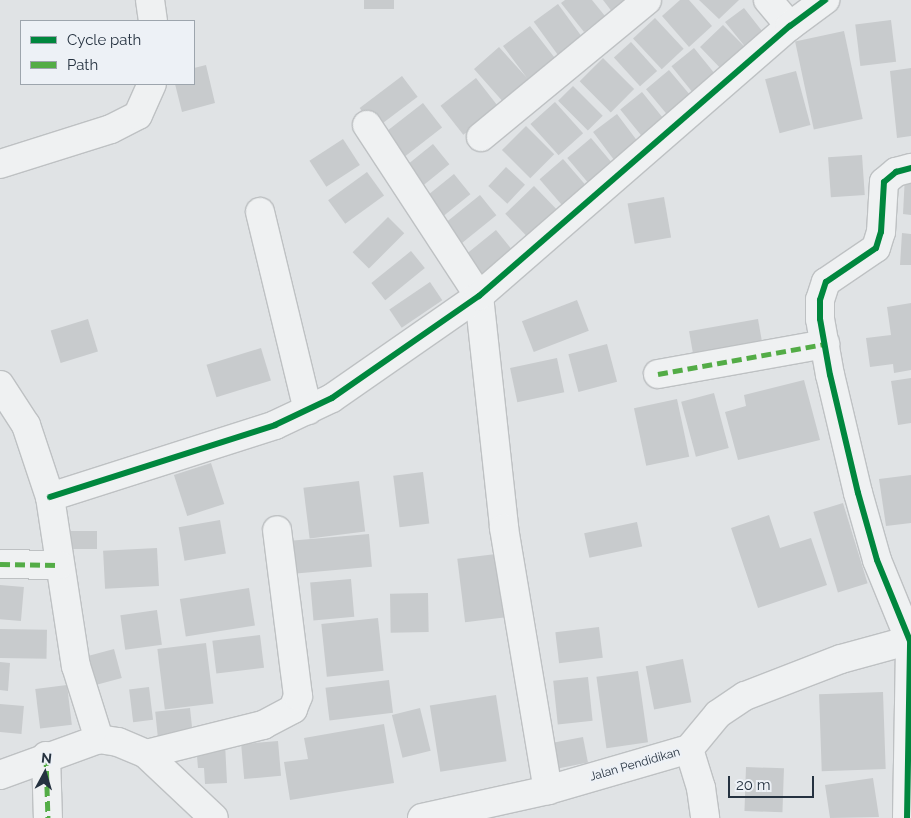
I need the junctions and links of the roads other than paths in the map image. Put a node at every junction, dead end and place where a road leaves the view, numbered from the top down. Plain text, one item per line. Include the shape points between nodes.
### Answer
1 (150, 0) edge
2 (647, 0) edge
3 (768, 0) edge
4 (825, 0) edge
5 (153, 20) edge
6 (790, 26) junction
7 (152, 85) edge
8 (366, 125) dead end
9 (481, 137) dead end
10 (0, 164) edge
11 (911, 168) edge
12 (260, 212) dead end
13 (479, 296) junction
14 (824, 344) junction
15 (658, 374) dead end
16 (0, 385) edge
17 (308, 410) junction
18 (50, 497) junction
19 (277, 530) dead end
20 (0, 564) edge
21 (59, 565) junction
22 (910, 640) edge
23 (98, 739) junction
24 (689, 749) junction
25 (146, 754) junction
26 (46, 756) junction
27 (0, 775) edge
28 (548, 790) junction
29 (521, 807) edge
30 (48, 818) edge
31 (214, 818) edge
32 (422, 818) edge
33 (706, 818) edge
34 (907, 818) edge

1 - 5 street
2 - 9 street
3 - 6 street
4 - 6 street
6 - 13 street
7 - 10 street via 138,115 118,125
8 - 13 street
11 - 14 street via 896,172 884,182 881,232 876,248 835,275 823,288 820,319
12 - 17 street
13 - 17 street via 364,378
13 - 28 street via 504,528
14 - 15 street
14 - 22 street via 877,560
16 - 18 street via 26,425
17 - 18 street via 275,425
18 - 21 street
19 - 25 street via 298,696 293,709 263,725
20 - 21 street
21 - 23 street via 76,666
22 - 24 street, Jalan Pendidikan via 841,659 744,696 718,714
22 - 34 street
23 - 25 street via 118,742
23 - 26 street
24 - 28 street, Jalan Pendidikan
24 - 33 street
25 - 31 street
26 - 27 street
26 - 30 street
28 - 29 street, Jalan Pendidikan
29 - 32 street, Jalan Pendidikan

